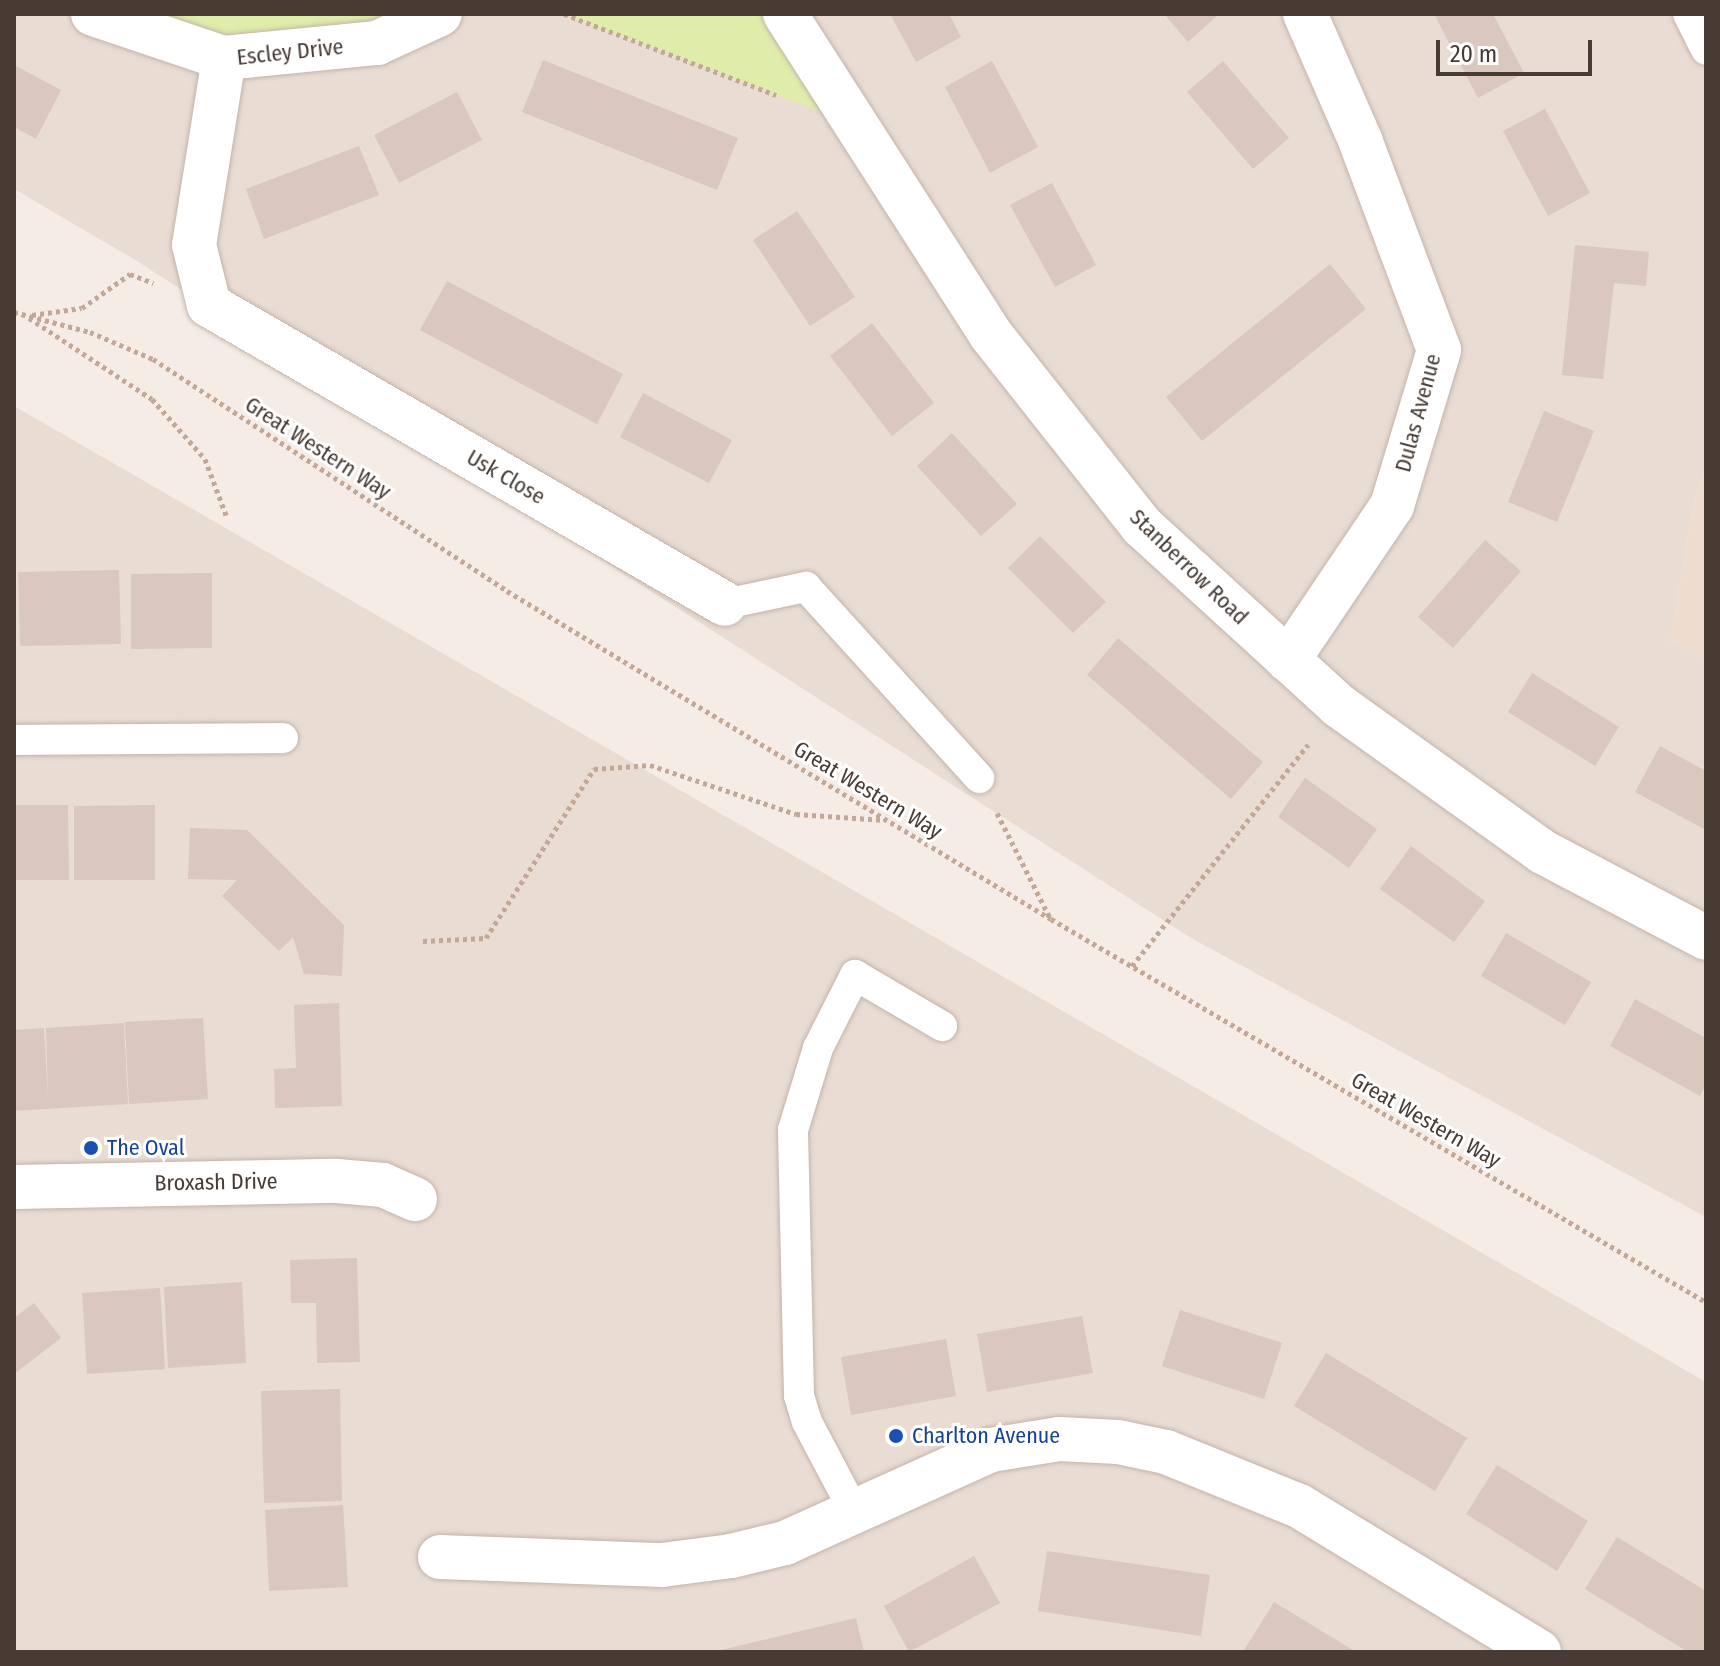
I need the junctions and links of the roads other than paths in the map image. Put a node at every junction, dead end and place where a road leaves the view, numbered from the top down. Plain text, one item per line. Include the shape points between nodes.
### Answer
1 (93, 14) edge
2 (440, 14) edge
3 (785, 14) edge
4 (1305, 14) edge
5 (1688, 14) edge
6 (1706, 50) edge
7 (224, 58) junction
8 (725, 604) joint
9 (1288, 660) junction
10 (283, 738) dead end
11 (14, 740) edge
12 (979, 778) road end
13 (1706, 938) edge
14 (942, 1026) dead end
15 (14, 1187) edge
16 (415, 1199) dead end
17 (854, 1511) junction
18 (440, 1557) dead end
19 (1539, 1652) edge

1 - 7 street, Escley Drive
2 - 7 street, Escley Drive via 377,43
3 - 9 street, Stanberrow Road via 991,335 1142,526
4 - 9 street, Dulas Avenue via 1361,142 1439,350 1392,506
5 - 6 lane
7 - 8 street, Usk Close via 194,245 209,305
8 - 12 lane, Usk Close via 806,587
9 - 13 street, Stanberrow Road via 1339,706 1543,852
10 - 11 lane
14 - 17 lane via 855,975 802,1089 793,1130 799,1396 807,1422
15 - 16 street, Broxash Drive via 337,1181 383,1185
17 - 18 street via 785,1543 662,1565
17 - 19 street via 991,1450 1059,1439 1142,1447 1234,1477 1299,1506

